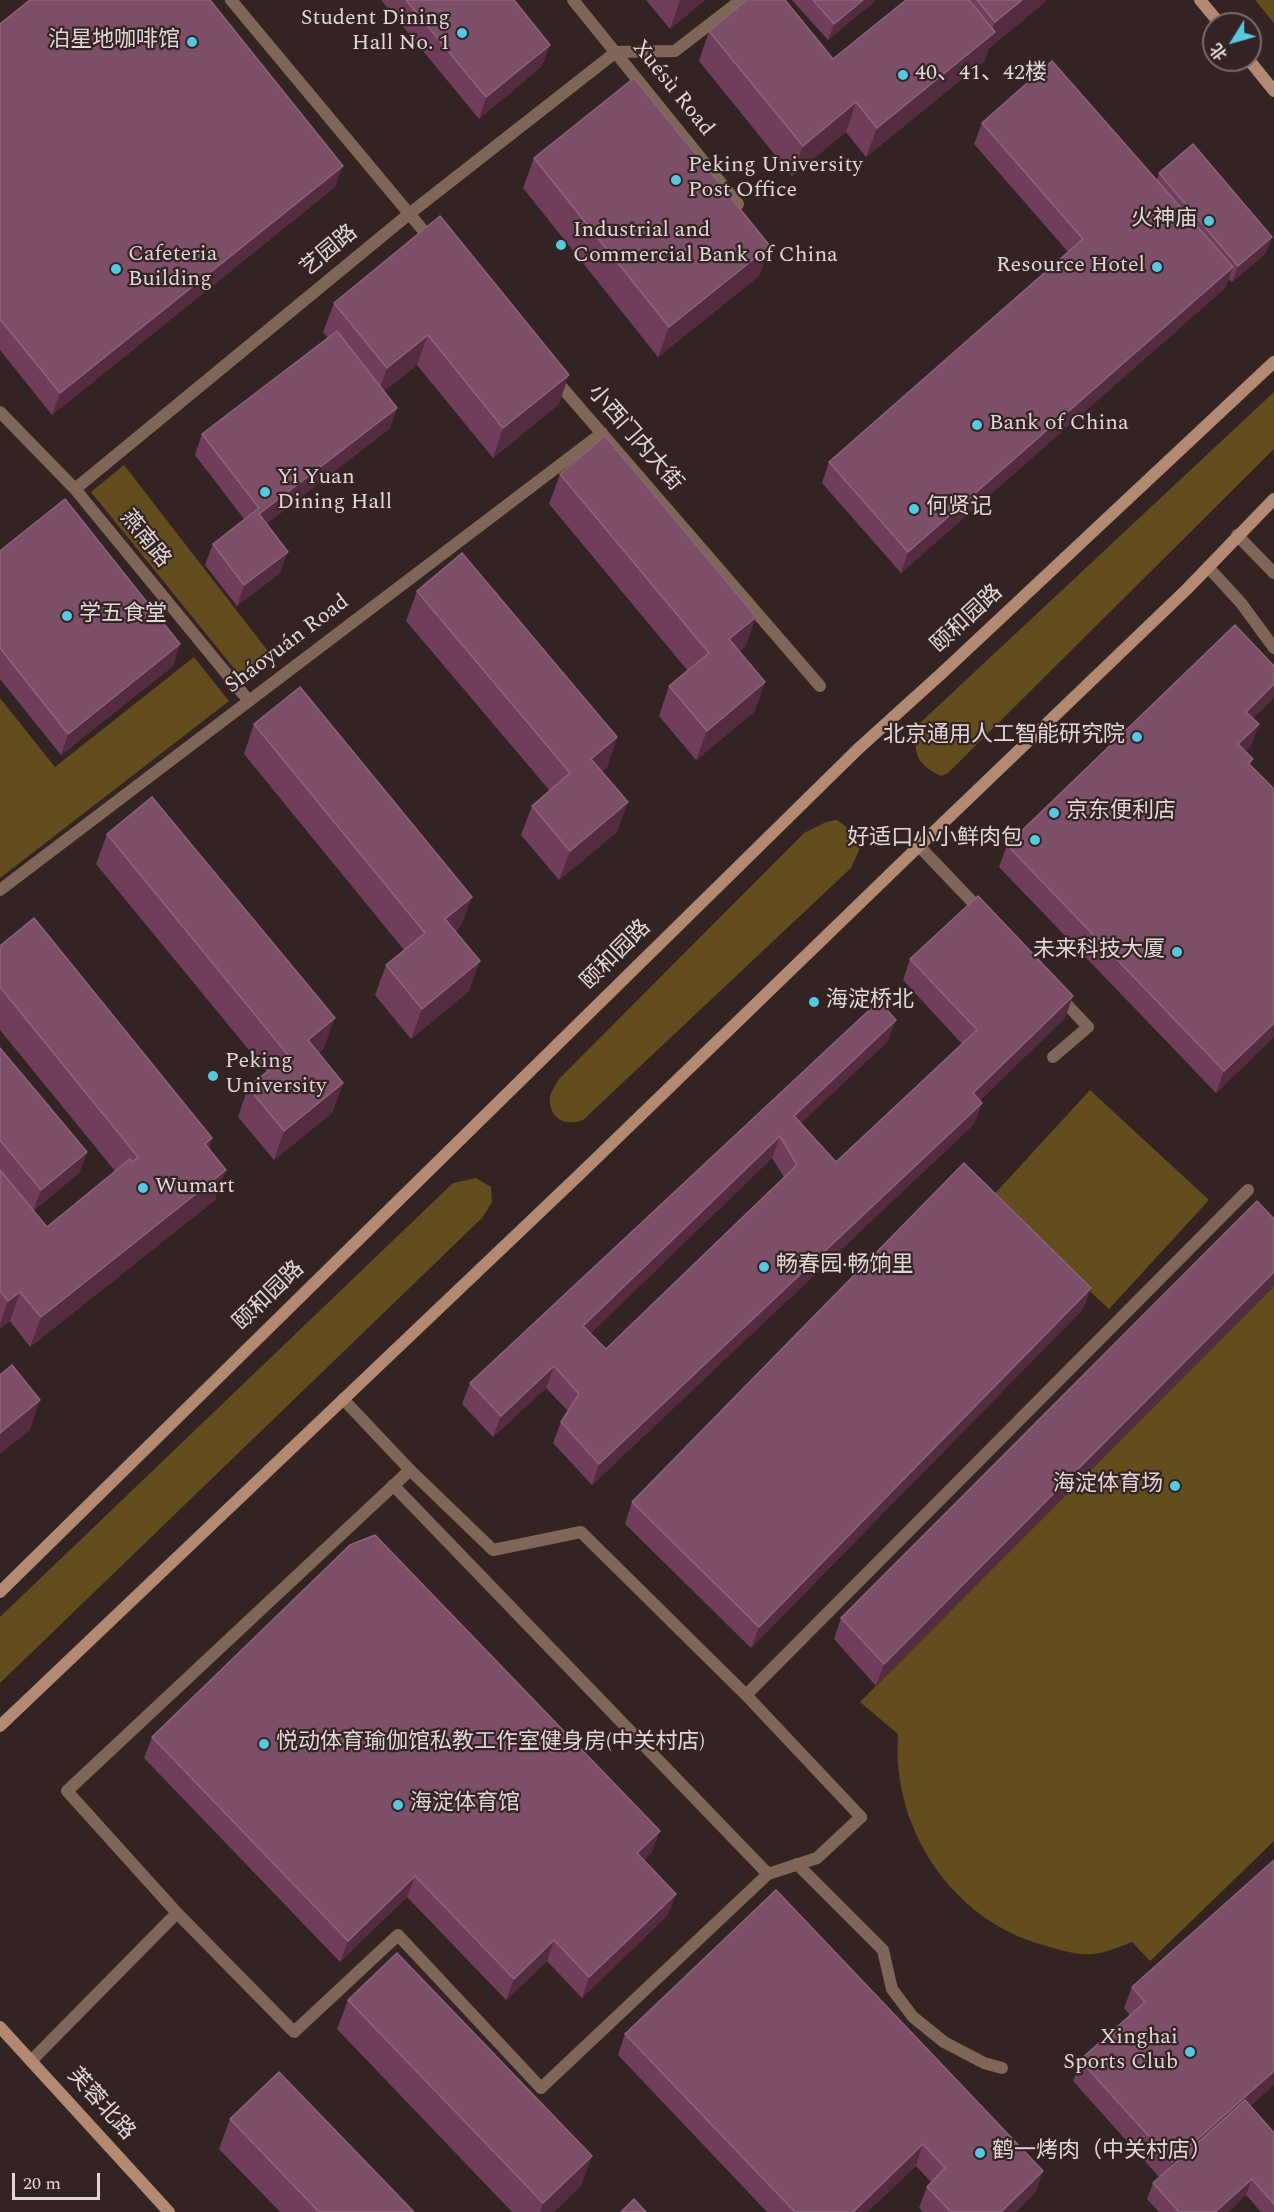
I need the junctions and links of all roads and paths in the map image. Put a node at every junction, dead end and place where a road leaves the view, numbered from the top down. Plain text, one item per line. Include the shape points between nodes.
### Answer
1 (231, 0) edge
2 (573, 0) edge
3 (741, 0) edge
4 (1200, 0) edge
5 (1210, 12) edge
6 (616, 52) junction
7 (1259, 72) edge
8 (1274, 91) edge
9 (738, 204) edge
10 (408, 214) junction
11 (439, 249) edge
12 (1274, 362) edge
13 (548, 372) edge
14 (0, 412) edge
15 (602, 433) junction
16 (75, 489) junction
17 (1274, 499) edge
18 (1237, 535) junction
19 (1208, 567) junction
20 (1274, 573) edge
21 (1274, 648) edge
22 (820, 686) dead end
23 (249, 701) junction
24 (919, 846) junction
25 (0, 890) edge
26 (993, 924) edge
27 (1048, 984) edge
28 (1053, 1057) dead end
29 (1248, 1190) dead end
30 (344, 1399) junction
31 (410, 1470) junction
32 (393, 1485) junction
33 (0, 1592) edge
34 (746, 1695) junction
35 (0, 1726) edge
36 (797, 1864) junction
37 (768, 1874) junction
38 (177, 1913) junction
39 (0, 2027) edge
40 (31, 2061) junction
41 (1002, 2068) dead end
42 (169, 2212) edge

1 - 10 street
2 - 6 street, Xuésù Road
3 - 6 street via 675,51
4 - 5 street
6 - 9 street, Xuésù Road
6 - 10 street, 艺园路
7 - 8 street
10 - 11 street
10 - 16 street, 艺园路
12 - 33 street, 颐和园路 via 858,749
13 - 15 street, 小西门内大街
14 - 16 street, 燕南路
15 - 22 street, 小西门内大街
15 - 23 street, Sháoyuán Road
16 - 23 street, 燕南路
17 - 18 street
18 - 19 street
18 - 20 street
19 - 21 street
19 - 24 street
23 - 25 street, Sháoyuán Road
24 - 26 street
24 - 30 street
27 - 28 street via 1088,1027
29 - 34 street
30 - 31 street
30 - 35 street
31 - 32 street
31 - 34 street via 493,1550 581,1532
32 - 37 street
32 - 38 street via 67,1791
34 - 36 street via 861,1817 817,1858
36 - 37 street
36 - 41 street via 883,1950 892,1989 913,2017 944,2042
37 - 38 street via 541,2088 398,1935 294,2032
38 - 40 street
39 - 40 street, 芙蓉北路
40 - 42 street, 芙蓉北路

